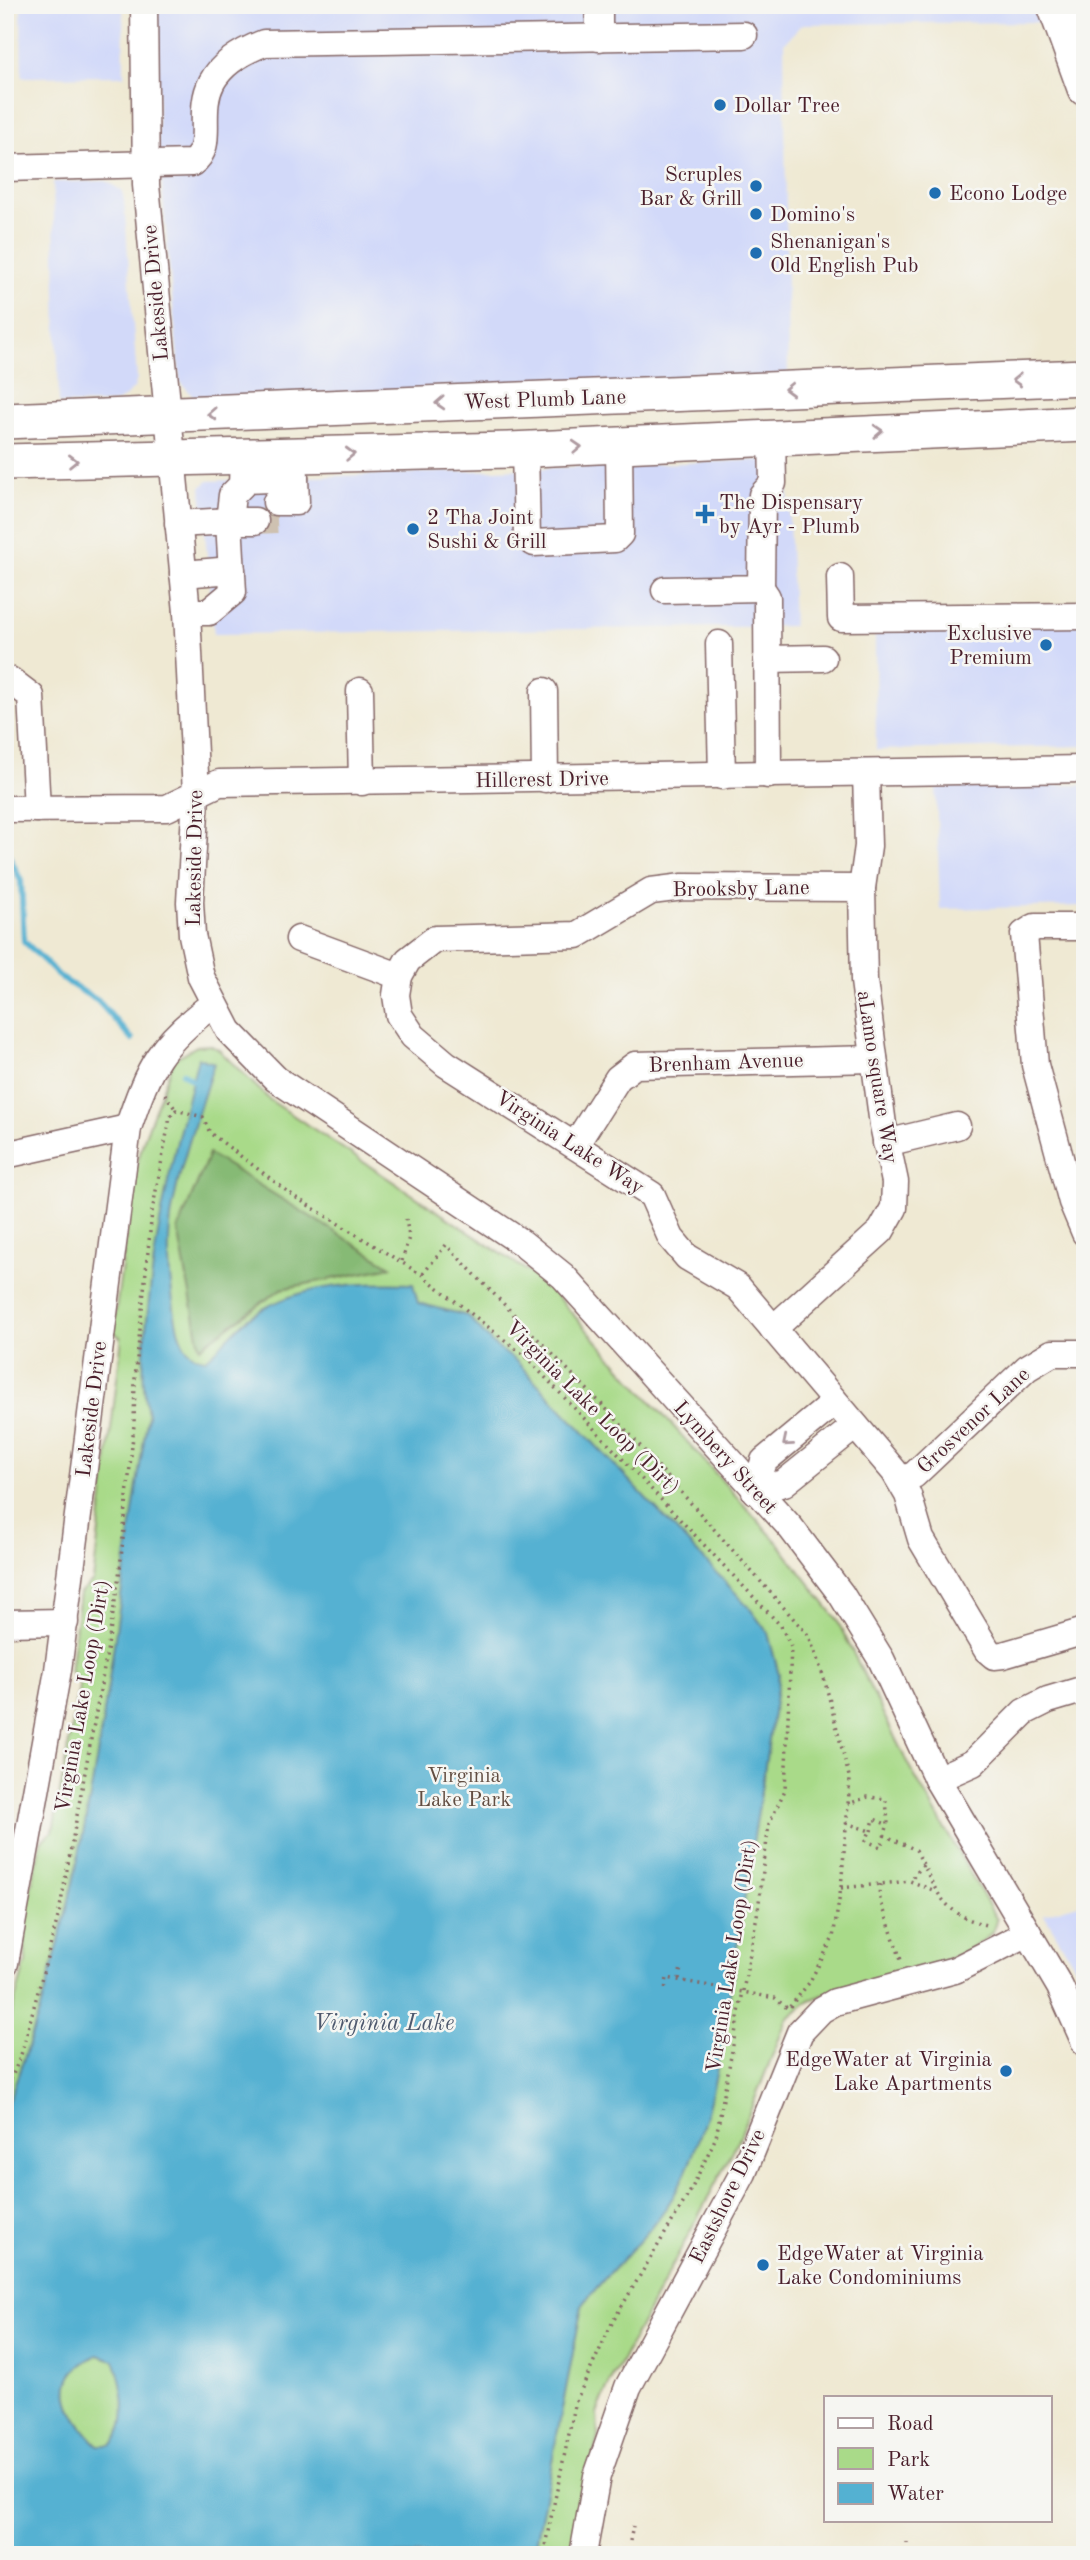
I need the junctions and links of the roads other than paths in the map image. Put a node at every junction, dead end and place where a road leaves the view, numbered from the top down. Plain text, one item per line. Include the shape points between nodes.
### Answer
1 (144, 5) edge
2 (599, 5) edge
3 (1055, 5) edge
4 (744, 35) dead end
5 (599, 38) junction
6 (1085, 88) edge
7 (146, 166) junction
8 (5, 168) edge
9 (1085, 377) edge
10 (166, 416) junction
11 (5, 421) edge
12 (1085, 424) edge
13 (772, 437) junction
14 (619, 444) junction
15 (526, 449) junction
16 (172, 459) junction
17 (5, 462) edge
18 (263, 495) junction
19 (178, 524) junction
20 (232, 570) junction
21 (183, 574) junction
22 (840, 577) dead end
23 (761, 588) junction
24 (666, 590) dead end
25 (187, 612) junction
26 (1085, 616) edge
27 (719, 644) dead end
28 (767, 659) junction
29 (823, 659) dead end
30 (5, 680) edge
31 (360, 691) dead end
32 (544, 691) dead end
33 (1085, 769) edge
34 (866, 773) junction
35 (768, 775) junction
36 (722, 776) junction
37 (545, 779) junction
38 (362, 782) junction
39 (196, 794) junction
40 (5, 809) edge
41 (37, 809) junction
42 (862, 888) junction
43 (1085, 927) edge
44 (299, 939) dead end
45 (399, 976) junction
46 (213, 1004) junction
47 (874, 1059) junction
48 (957, 1126) dead end
49 (128, 1128) junction
50 (887, 1143) junction
51 (576, 1144) junction
52 (5, 1155) edge
53 (1085, 1233) edge
54 (773, 1329) junction
55 (1085, 1353) edge
56 (835, 1402) junction
57 (855, 1426) junction
58 (900, 1480) junction
59 (755, 1491) junction
60 (65, 1622) junction
61 (5, 1623) edge
62 (1085, 1631) edge
63 (1085, 1689) edge
64 (937, 1779) junction
65 (1028, 1933) junction
66 (5, 1963) edge
67 (1083, 2032) edge
68 (583, 2555) edge

1 - 7 street, Lakeside Drive
2 - 5 street
3 - 6 main road
4 - 5 street
5 - 7 street via 264,43 224,64 212,79 205,96 202,156 192,163
7 - 8 street
7 - 10 street, Lakeside Drive
9 -> 10 main road, West Plumb Lane
10 - 11 main road, West Plumb Lane
10 - 16 street, Lakeside Drive
13 -> 12 main road
13 - 14 main road
13 - 23 street via 773,483 762,495
15 -> 14 main road
14 - 15 street via 620,534 615,539 534,543 527,538
18 -> 15 main road
17 -> 16 main road
16 - 18 main road
16 - 19 street, Lakeside Drive
18 - 19 street
18 - 20 street
19 - 21 street, Lakeside Drive
20 - 21 street
20 - 25 street via 233,592 209,612
21 - 25 street, Lakeside Drive
22 - 26 street via 841,618
23 - 24 street
23 - 28 street via 767,597
25 - 39 street, Lakeside Drive
27 - 36 street
28 - 29 street
28 - 35 street
30 - 41 street via 31,696
31 - 38 street
32 - 37 street
33 - 34 street, Hillcrest Drive
34 - 35 street, Hillcrest Drive
34 - 42 street, aLamo square Way via 868,846
35 - 36 street, Hillcrest Drive
36 - 37 street, Hillcrest Drive
37 - 38 street, Hillcrest Drive
38 - 39 street, Hillcrest Drive via 219,783
39 - 41 street, Hillcrest Drive via 167,808
39 - 46 street, Lakeside Drive via 192,935 201,977
40 - 41 street, Hillcrest Drive
42 - 45 street, Brooksby Lane via 682,887 651,891 577,935 435,939 408,960
42 - 47 street, aLamo square Way via 864,981
43 - 53 street via 1035,927 1024,934 1035,1065 1072,1202
44 - 45 street
45 - 51 street, Virginia Lake Way via 400,1015 413,1036 446,1064
46 - 49 street, Lakeside Drive via 161,1050
46 - 59 street, Lymbery Street via 229,1031 275,1079 522,1243 563,1276
47 - 50 street, aLamo square Way
47 - 51 street, Brenham Avenue via 635,1065 618,1078
48 - 50 street
49 - 52 street
49 - 60 street, Lakeside Drive
50 - 54 street, aLamo square Way via 895,1182 894,1208 881,1231
51 - 54 street, Virginia Lake Way via 652,1195 671,1238 687,1257 738,1287
54 - 56 street, Virginia Lake Way
55 - 58 street, Grosvenor Lane via 1052,1353 1027,1368 914,1475
56 - 57 street, Virginia Lake Way
56 -> 59 street via 764,1461
57 - 58 street, Virginia Lake Way
57 - 59 street via 784,1483
58 - 62 street, Virginia Lake Way via 922,1539 994,1656
59 - 64 street, Lymbery Street via 791,1528 841,1594 881,1659
60 - 61 street
60 - 66 street, Lakeside Drive
63 - 64 street via 1024,1712 973,1763
64 - 65 street, Lymbery Street
65 - 67 street, Lymbery Street
65 - 68 street, Eastshore Drive via 955,1970 835,2002 800,2032 743,2173 653,2337 615,2418 597,2476

